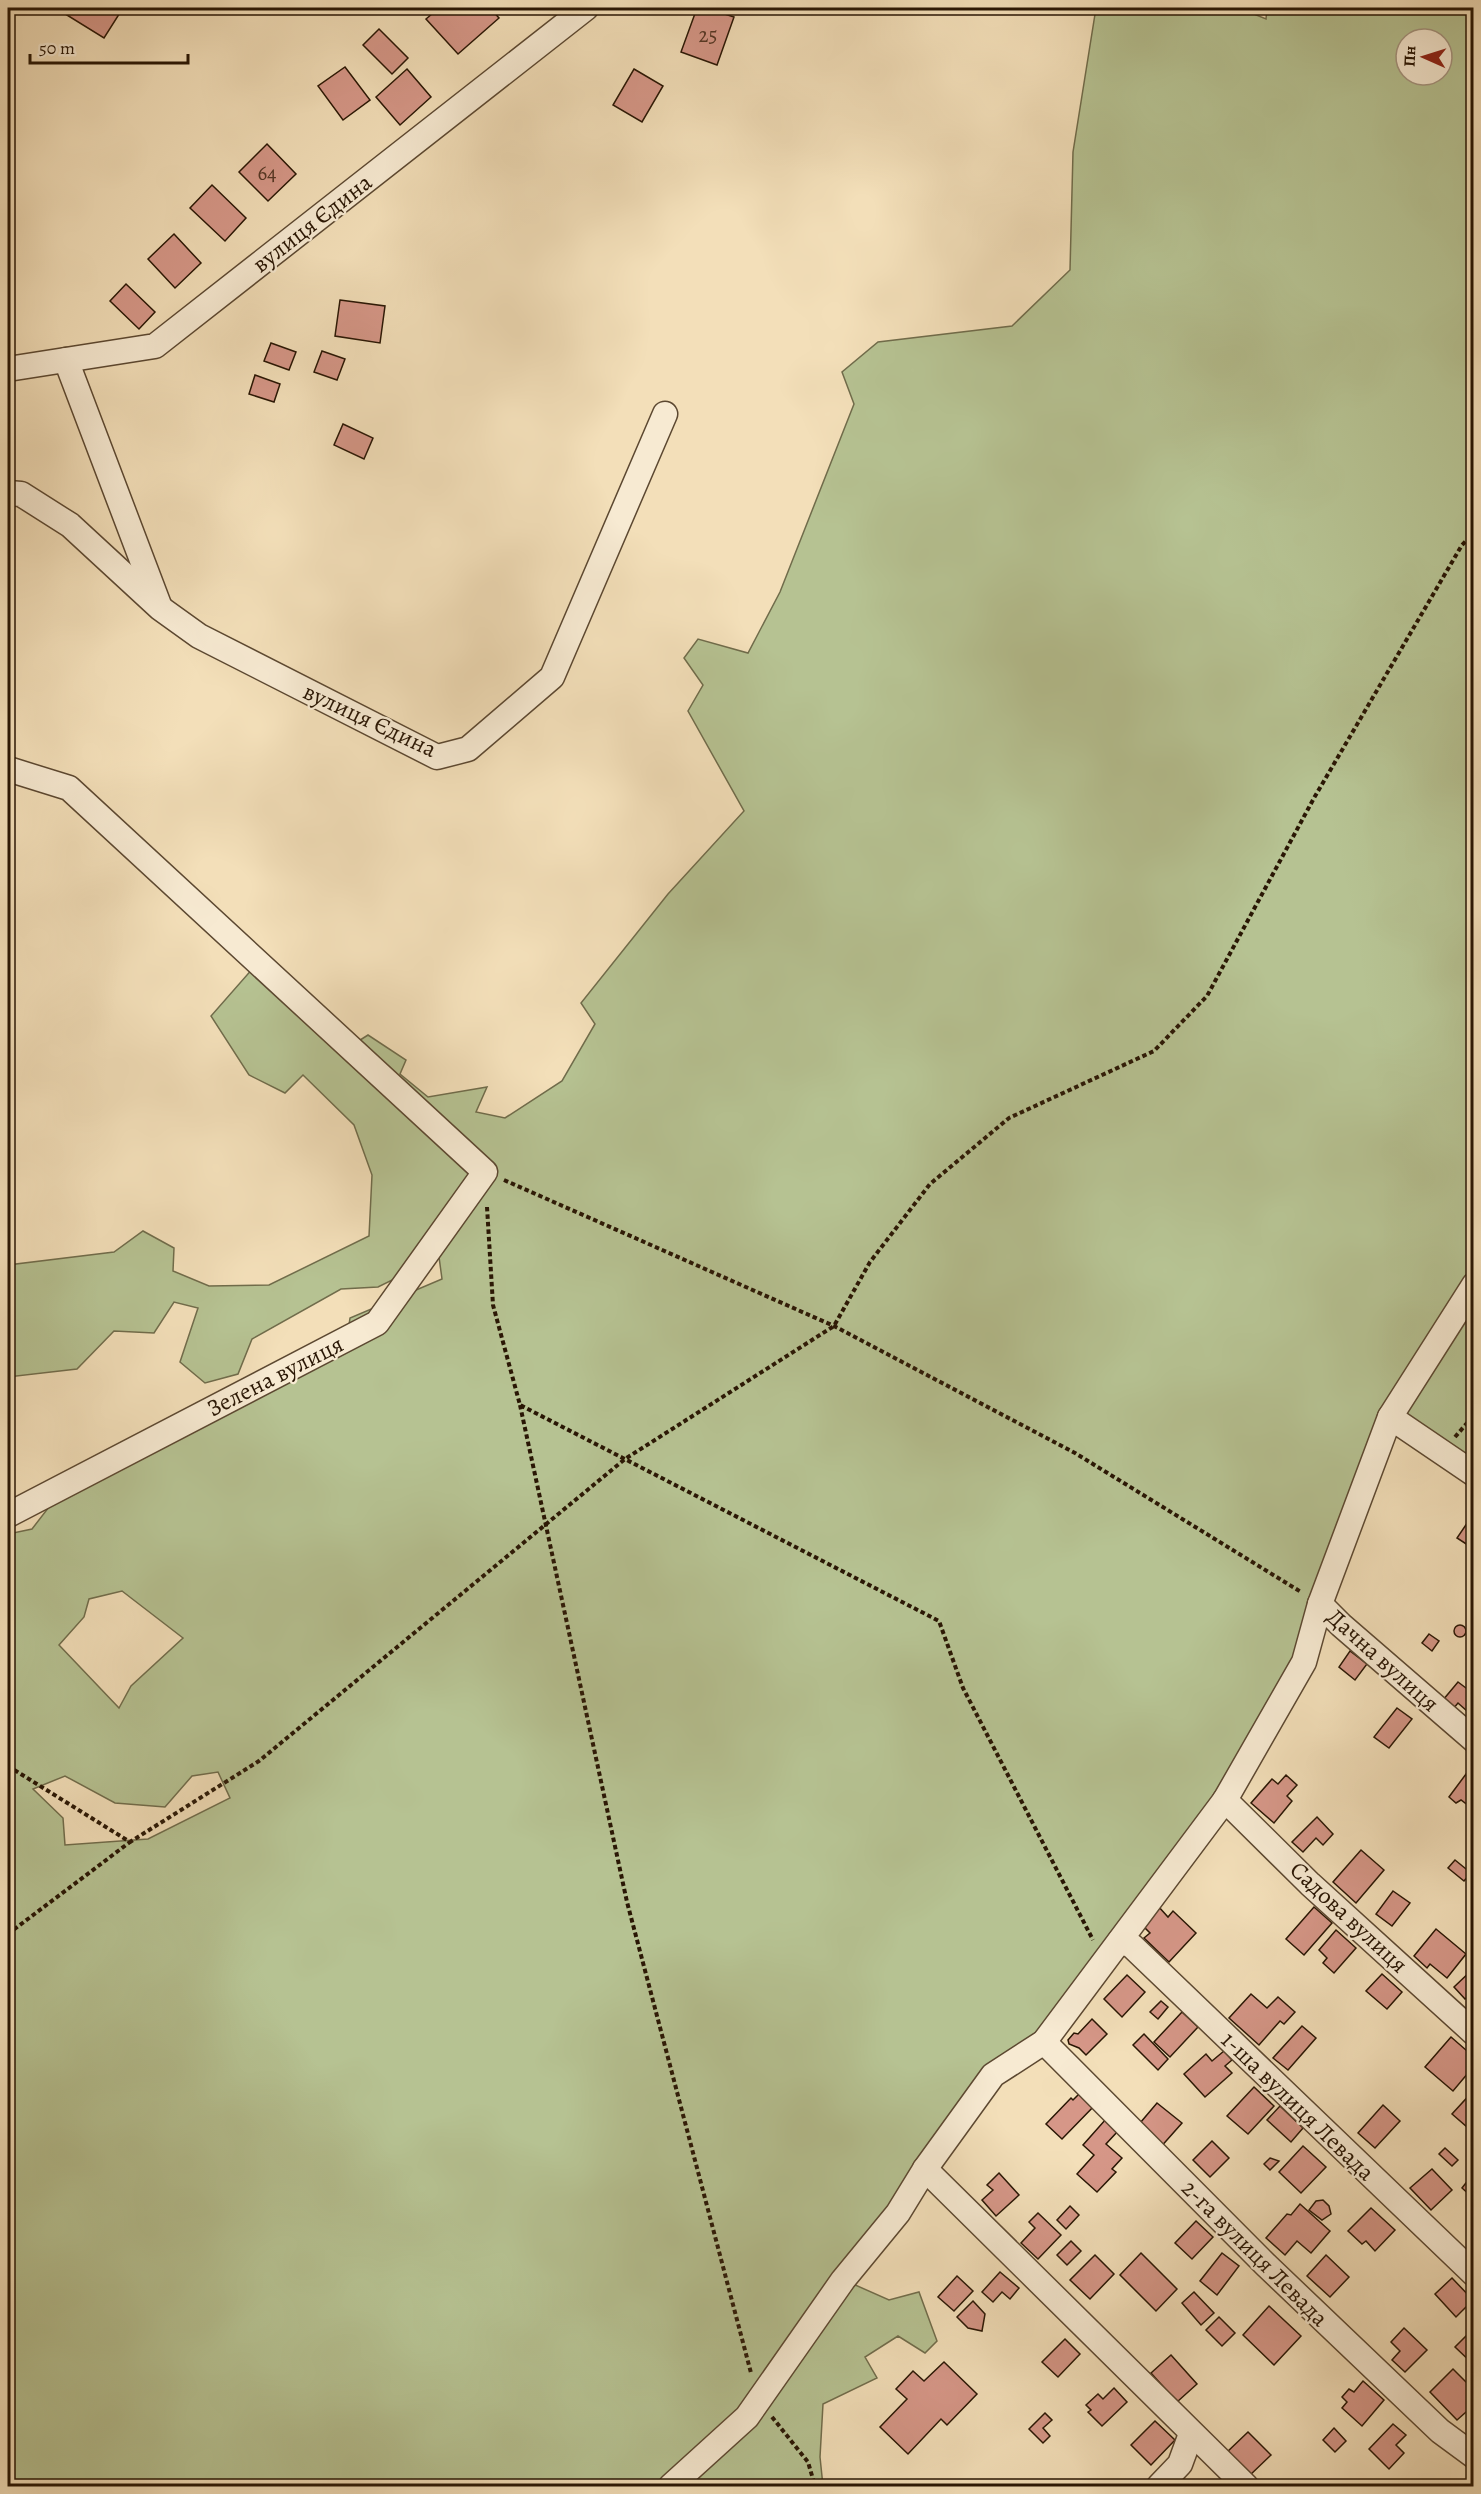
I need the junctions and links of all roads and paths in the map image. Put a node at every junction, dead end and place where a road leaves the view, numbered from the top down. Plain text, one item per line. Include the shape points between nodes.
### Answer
1 (586, 8) edge
2 (66, 360) junction
3 (8, 369) edge
4 (665, 414) dead end
5 (8, 493) edge
6 (1473, 533) edge
7 (161, 610) junction
8 (8, 769) edge
9 (485, 1172) junction
10 (1473, 1285) edge
11 (834, 1326) junction
12 (520, 1405) junction
13 (1473, 1415) edge
14 (1390, 1417) junction
15 (1443, 1451) junction
16 (625, 1459) junction
17 (1473, 1474) edge
18 (8, 1515) edge
19 (546, 1524) junction
20 (1320, 1604) junction
21 (1473, 1740) edge
22 (8, 1766) edge
23 (1225, 1800) junction
24 (130, 1842) junction
25 (8, 1934) edge
26 (1120, 1941) junction
27 (1104, 1962) junction
28 (1473, 2033) edge
29 (1044, 2042) junction
30 (925, 2169) junction
31 (1473, 2274) edge
32 (758, 2400) junction
33 (1191, 2434) junction
34 (1473, 2456) edge
35 (671, 2487) edge
36 (815, 2487) edge
37 (1159, 2487) edge
38 (1246, 2487) edge

1 - 2 street, вулиця Єдина via 155,346
2 - 3 street, вулиця Єдина
2 - 7 street
4 - 7 street, вулиця Єдина via 552,677 468,749 437,757 199,636
5 - 7 street, вулиця Єдина via 21,494 70,525
6 - 11 path via 1462,545 1314,798 1207,996 1154,1051 1009,1118 930,1184 870,1262
8 - 9 street via 69,788
9 - 11 path
9 - 12 path via 493,1305
9 - 18 street, Зелена вулиця via 377,1323
10 - 14 street
11 - 16 path
11 - 20 path via 1075,1453
12 - 16 path
12 - 19 path
13 - 15 path
14 - 15 street
14 - 20 street
15 - 17 street
16 - 19 path
16 - 27 path via 939,1622 963,1688
19 - 24 path via 259,1761
19 - 32 path via 627,1902
20 - 21 street, Дачна вулиця
20 - 23 street via 1304,1662
22 - 24 path
23 - 26 street
23 - 28 street, Садова вулиця via 1310,1884
24 - 25 path
26 - 27 street
26 - 31 street, 1-ша вулиця Левада via 1132,1946
27 - 29 street
29 - 30 street via 993,2075
29 - 34 street, 2-га вулиця Левада via 1266,2265 1440,2431
30 - 32 street via 898,2213 843,2280
30 - 33 street
32 - 35 street via 747,2417
32 - 36 path via 808,2462
33 - 37 street via 1180,2464
33 - 38 street

